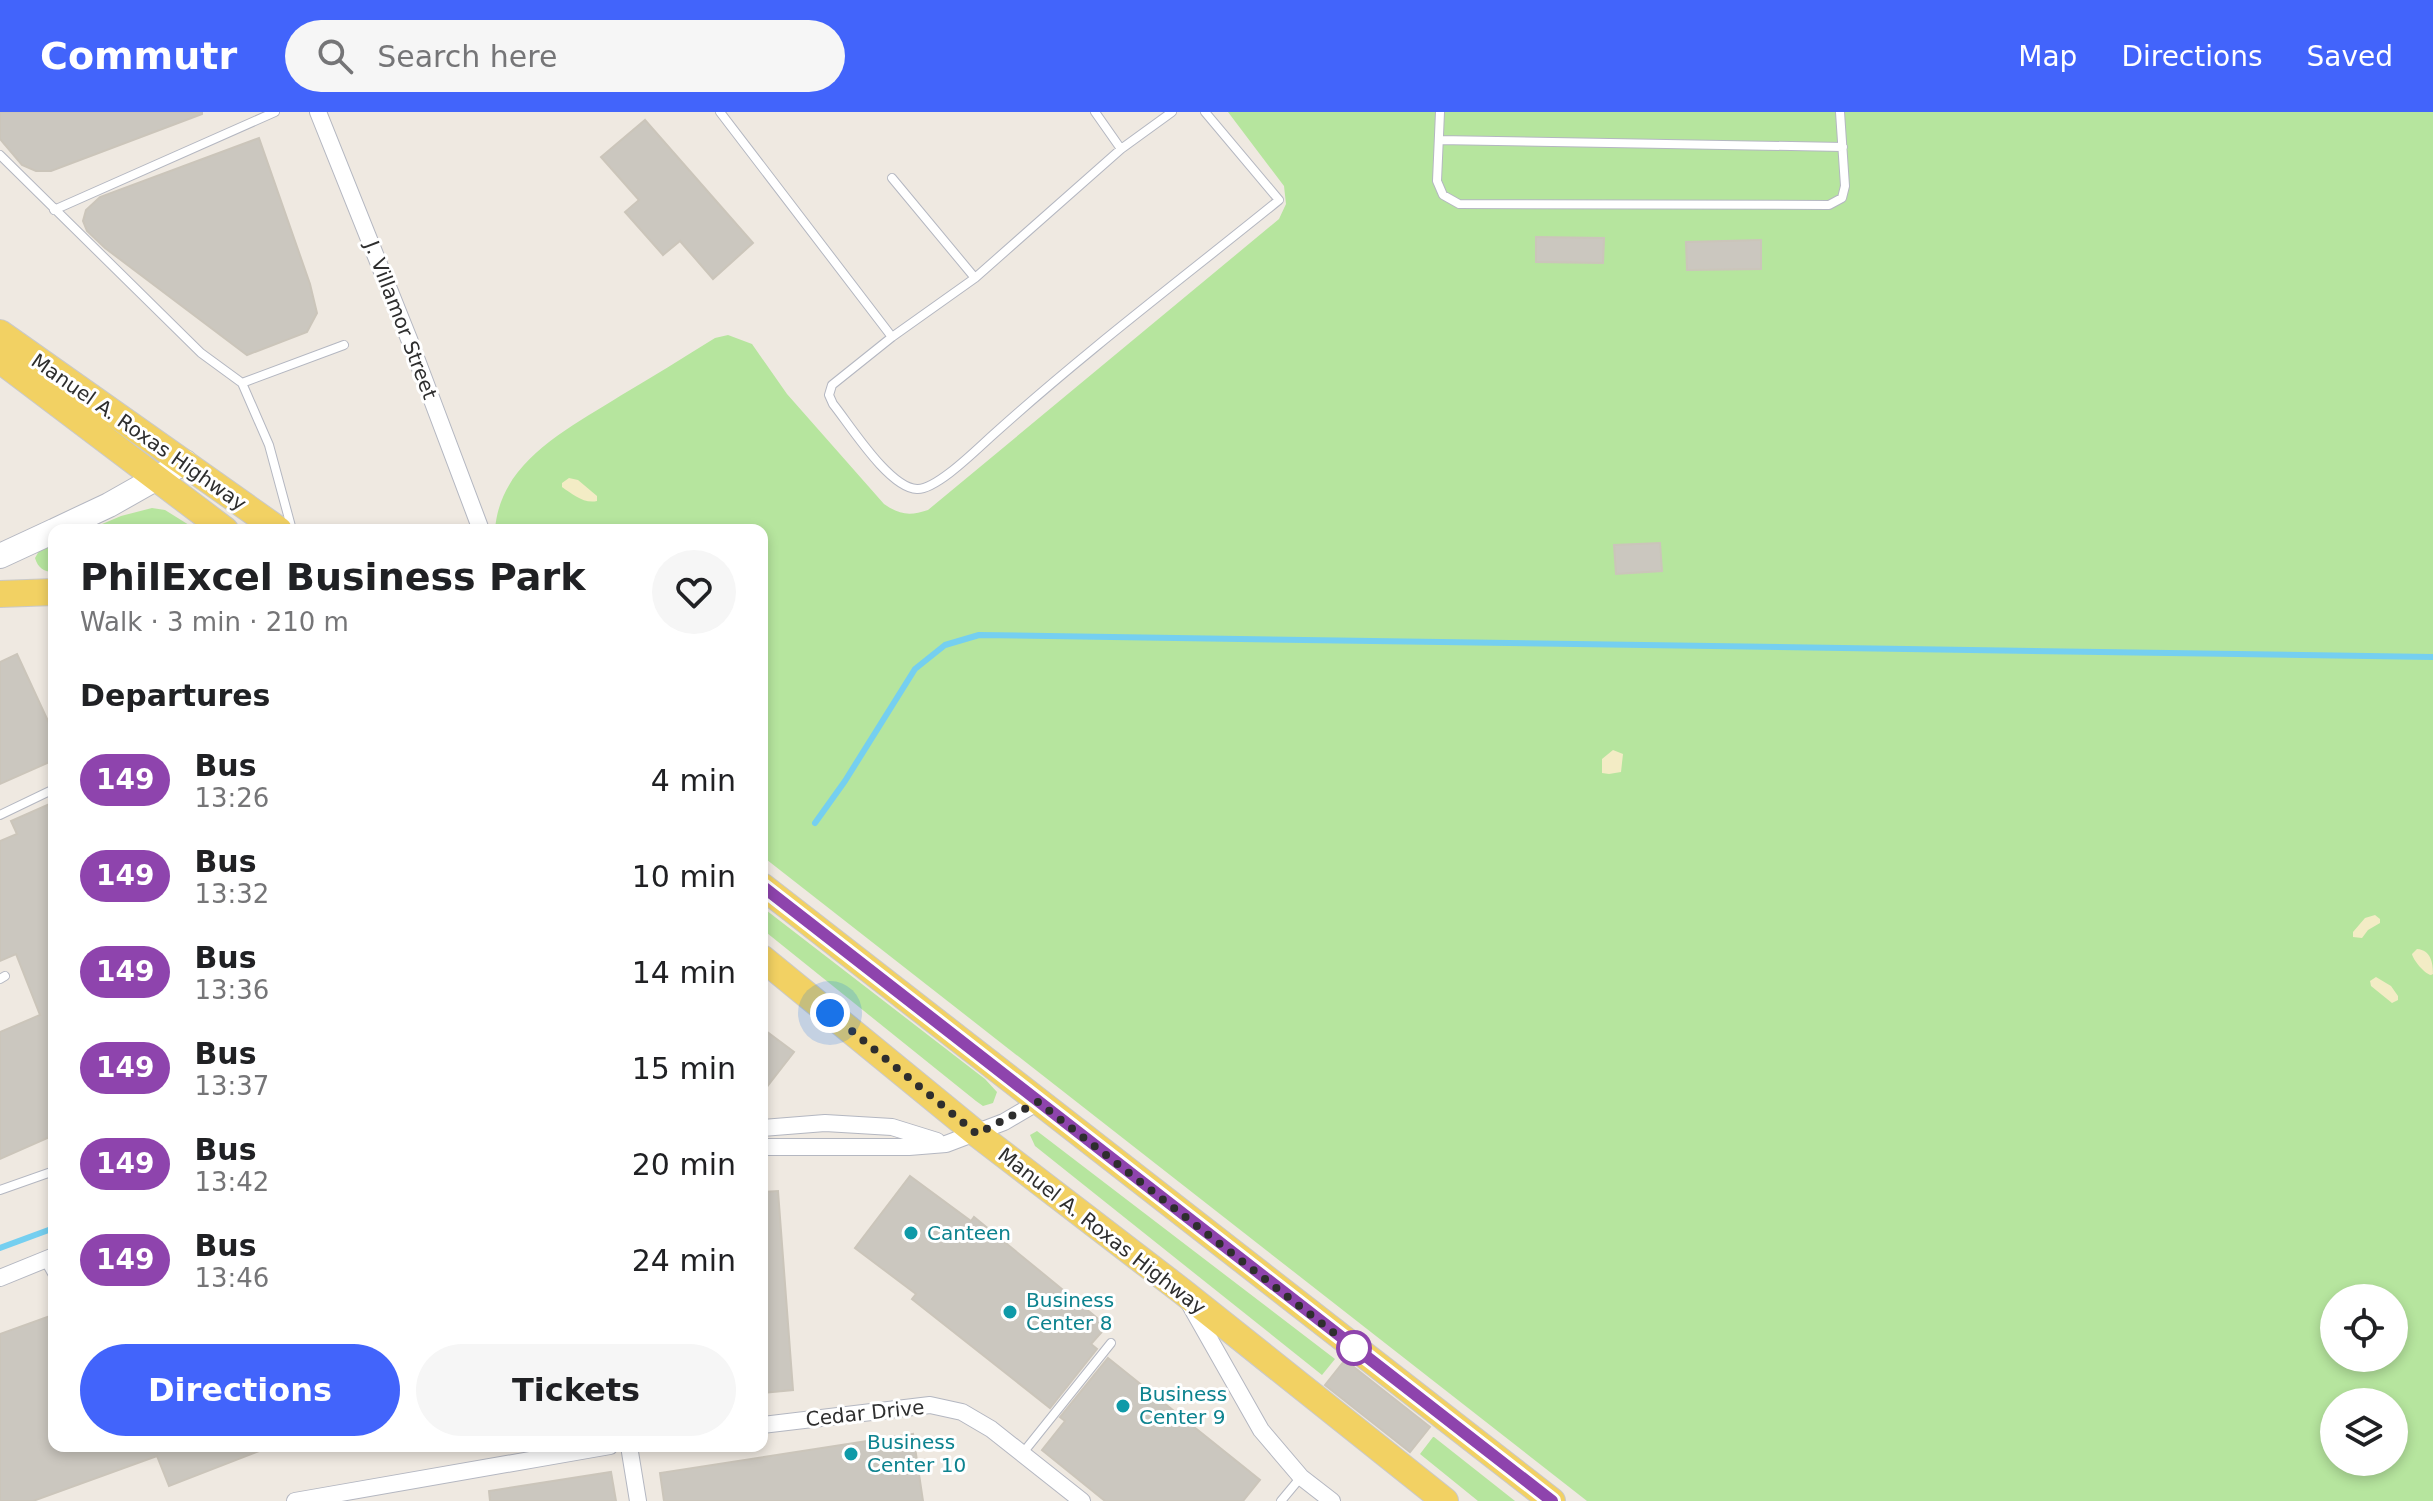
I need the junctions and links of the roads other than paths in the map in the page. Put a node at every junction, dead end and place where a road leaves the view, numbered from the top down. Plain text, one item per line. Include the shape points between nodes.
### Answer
1 (275, 112) edge
2 (318, 112) edge
3 (720, 112) edge
4 (1095, 112) edge
5 (1172, 112) edge
6 (1205, 112) edge
7 (1440, 112) edge
8 (1840, 112) edge
9 (1439, 140) junction
10 (1843, 147) junction
11 (1121, 149) junction
12 (0, 155) edge
13 (892, 178) dead end
14 (54, 210) junction
15 (975, 278) junction
16 (892, 337) junction
17 (344, 345) dead end
18 (3, 352) edge
19 (242, 383) junction
20 (185, 462) junction
21 (158, 478) junction
22 (67, 524) edge
23 (217, 524) edge
24 (271, 524) edge
25 (290, 524) edge
26 (479, 524) edge
27 (48, 533) edge
28 (0, 556) edge
29 (48, 592) edge
30 (0, 594) edge
31 (48, 792) edge
32 (0, 815) edge
33 (768, 891) edge
34 (768, 963) edge
35 (1038, 1102) junction
36 (768, 1128) edge
37 (977, 1134) junction
38 (946, 1144) junction
39 (768, 1147) edge
40 (48, 1173) edge
41 (0, 1190) edge
42 (48, 1258) edge
43 (0, 1278) edge
44 (1183, 1292) junction
45 (1111, 1343) dead end
46 (768, 1424) edge
47 (576, 1452) edge
48 (630, 1452) edge
49 (1022, 1455) junction
50 (1301, 1477) junction
51 (295, 1501) edge
52 (638, 1501) edge
53 (1082, 1501) edge
54 (1281, 1501) edge
55 (1332, 1501) edge
56 (1445, 1501) edge
57 (1552, 1501) edge

1 - 14 lane
2 - 26 street, J. Villamor Street
3 - 16 lane
4 - 11 lane
5 - 11 lane
6 - 16 lane via 1279,200 971,455 921,490 900,485 829,395 832,385
7 - 9 lane
8 - 10 lane
9 - 10 lane
9 - 10 lane via 1437,181 1443,195 1459,204 1829,205 1842,198 1845,186
11 - 15 lane
12 - 14 lane
13 - 15 lane
14 - 19 lane via 201,353
15 - 16 lane
17 - 19 lane
18 - 20 main road, Manuel A. Roxas Highway
18 - 21 main road, Manuel A. Roxas Highway
19 - 25 lane via 269,445
20 - 21 main road
20 - 24 main road, Manuel A. Roxas Highway
21 - 22 main road
21 - 23 main road, Manuel A. Roxas Highway
27 - 28 main road
29 - 30 main road
31 - 32 lane
33 - 35 main road
34 - 37 main road, Manuel A. Roxas Highway
35 - 37 street
35 - 57 main road
36 - 38 street via 825,1123 892,1127
37 - 38 street
37 - 44 main road, Manuel A. Roxas Highway
38 - 39 street
40 - 41 lane
42 - 43 street
44 - 50 street via 1261,1430
44 - 56 main road, Manuel A. Roxas Highway
45 - 49 lane
46 - 49 street, Cedar Drive via 930,1405 962,1412
47 - 51 street
48 - 52 street
49 - 53 street, Cedar Drive
50 - 54 lane
50 - 55 street

